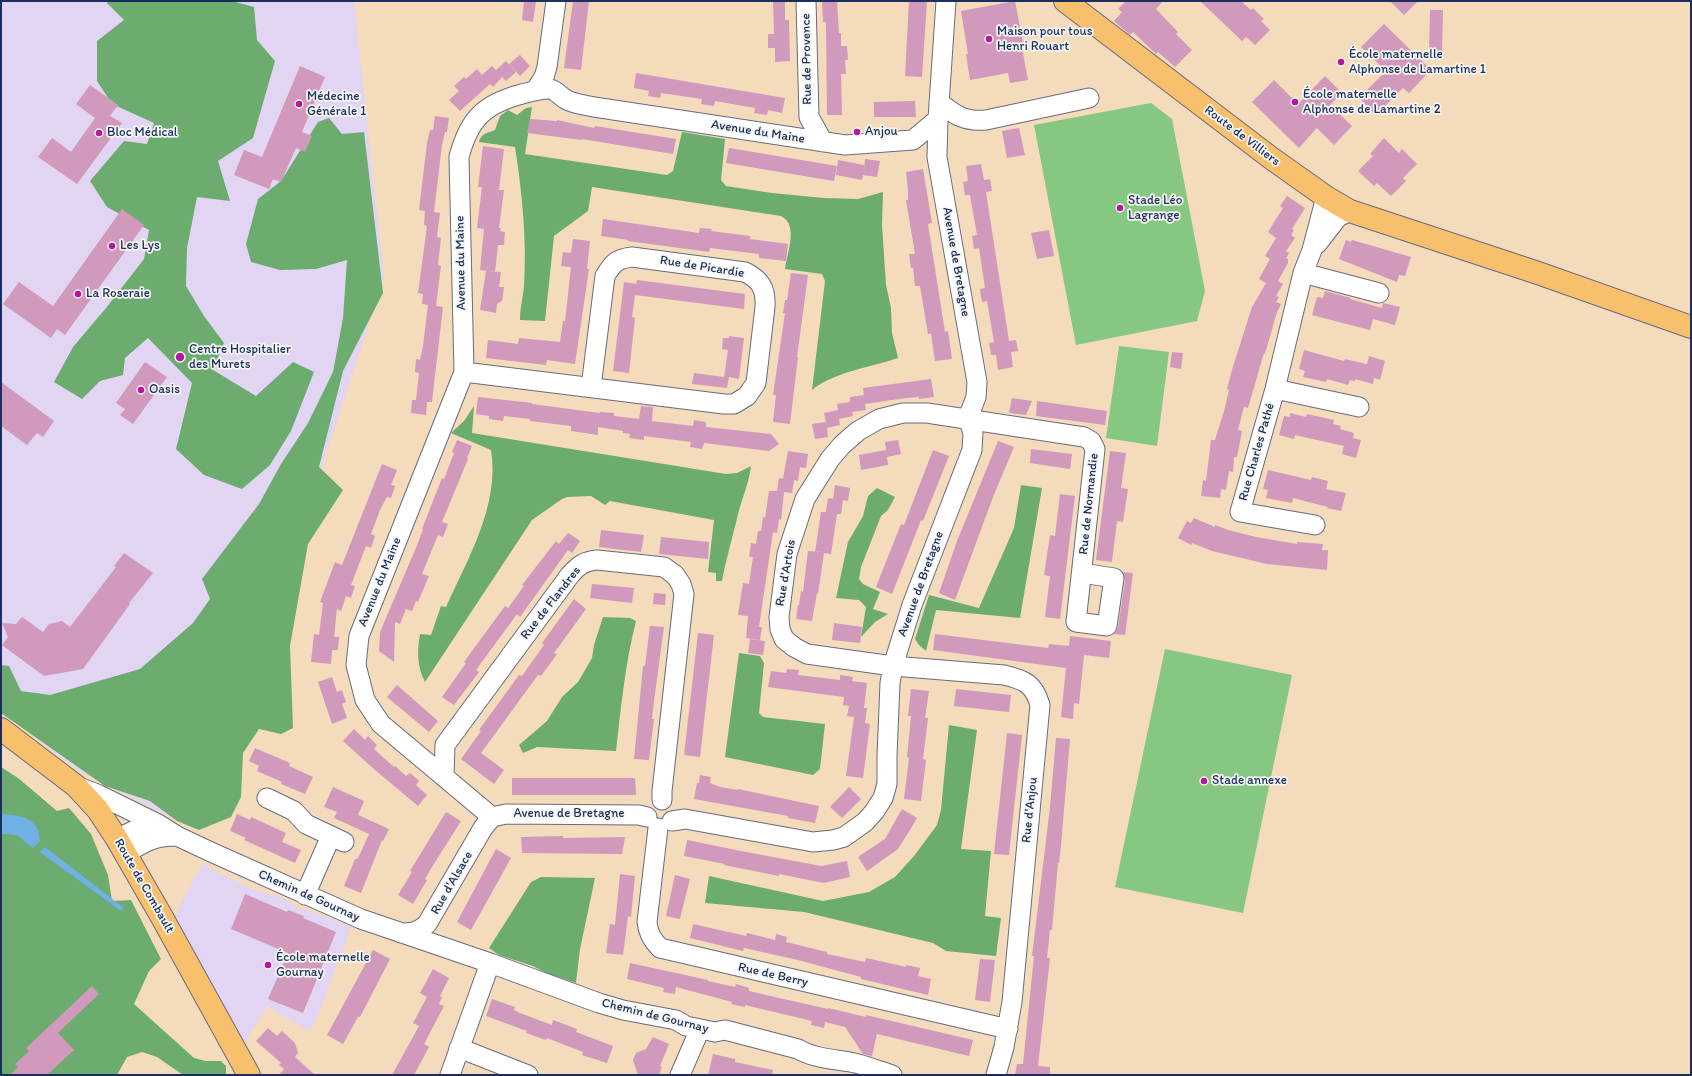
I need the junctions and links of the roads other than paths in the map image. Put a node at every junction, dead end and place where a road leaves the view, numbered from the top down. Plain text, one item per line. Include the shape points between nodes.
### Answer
1 (556, 1) edge
2 (806, 1) edge
3 (946, 1) edge
4 (1065, 1) edge
5 (535, 90) junction
6 (1089, 98) dead end
7 (939, 110) junction
8 (809, 116) junction
9 (790, 137) junction
10 (913, 140) junction
11 (823, 142) junction
12 (937, 150) junction
13 (1326, 197) junction
14 (1350, 211) junction
15 (1312, 250) junction
16 (1303, 273) junction
17 (1379, 293) dead end
18 (1691, 327) edge
19 (464, 372) junction
20 (591, 387) junction
21 (1275, 389) junction
22 (1359, 407) dead end
23 (968, 418) junction
24 (1315, 524) dead end
25 (1082, 573) dead end
26 (893, 666) junction
27 (1, 729) edge
28 (444, 776) junction
29 (76, 786) junction
30 (267, 798) dead end
31 (492, 817) junction
32 (659, 822) junction
33 (158, 824) junction
34 (177, 836) junction
35 (121, 846) junction
36 (305, 895) junction
37 (433, 915) junction
38 (401, 933) junction
39 (444, 947) junction
40 (490, 963) junction
41 (700, 1029) junction
42 (1008, 1029) junction
43 (459, 1048) junction
44 (839, 1068) edge
45 (249, 1075) edge
46 (450, 1075) edge
47 (528, 1075) edge
48 (680, 1075) edge
49 (892, 1075) edge
50 (996, 1075) edge

1 - 5 street via 547,67
2 - 8 street, Rue de Provence
3 - 7 street, Avenue de Bretagne
4 - 13 main road, Route de Villiers
5 - 9 street, Avenue du Maine via 551,89 567,100 594,107
5 - 19 street, Avenue du Maine via 510,97 485,110 472,123 459,157
6 - 7 street via 986,120 972,121
7 - 10 street
7 - 12 street, Avenue de Bretagne
8 - 9 street, Rue de Provence
8 - 11 street, Rue de Provence
9 - 11 street, Avenue du Maine
10 - 11 street, Avenue du Maine via 852,145
10 - 12 street
12 - 23 street, Avenue de Bretagne via 977,382 976,397
13 - 14 main road, Route de Villiers
13 - 15 street
14 - 15 street via 1338,217
14 - 18 main road, Route de Villiers
15 - 16 street, Rue Charles Pathé
16 - 17 street
16 - 21 street, Rue Charles Pathé
19 - 20 street, Rue de Picardie
19 - 28 street, Avenue du Maine via 359,636 356,665 365,700 381,724
20 - 20 street, Rue de Picardie via 734,404 747,396 756,383 765,307 761,285 755,277 745,272 632,257 622,258 613,263 605,276
21 - 22 street, Rue Charles Pathé
21 - 24 street, Rue Charles Pathé via 1240,512
23 - 25 street, Rue de Normandie via 1084,437 1092,441 1095,449
23 - 26 street, Avenue de Bretagne via 973,433 972,450 906,621
23 - 26 street, Rue d'Artois via 903,413 879,419 858,431 830,459 805,499 794,528 787,554 778,617 784,639 807,654
26 - 32 street, Avenue de Bretagne via 886,756 887,784 883,798 874,812 844,837 813,842 686,819
26 - 42 street, Rue d'Anjou via 1008,676 1029,685 1038,698 1040,705
27 - 29 main road, Route de Combault
28 - 31 street, Avenue du Maine
28 - 32 street, Rue de Flandres via 445,745 578,566 587,561 597,560 664,567 675,574 682,584 684,594 662,800 650,805 646,813
29 - 33 street, Chemin de Gournay
29 - 35 main road, Route de Combault via 92,802
30 - 36 street via 294,811 306,824 338,839
31 - 32 street, Avenue de Bretagne via 506,814 639,815
31 - 37 street, Rue d'Alsace via 483,828
32 - 42 street, Rue de Berry via 647,922 652,939 660,948
33 - 34 street, Chemin de Gournay
33 - 35 street via 145,825
34 - 35 street, Chemin de Gournay via 162,836
34 - 36 street, Chemin de Gournay
35 - 45 main road, Route de Combault
36 - 38 street, Chemin de Gournay
37 - 38 street, Rue d'Alsace via 420,930
37 - 39 street via 438,939
38 - 39 street, Chemin de Gournay
39 - 40 street, Chemin de Gournay
40 - 41 street, Chemin de Gournay via 599,1003 676,1020 686,1026
40 - 43 street
41 - 44 street, Chemin de Gournay via 716,1032 725,1030
41 - 48 street
42 - 50 street, Rue d'Anjou
43 - 46 street
43 - 47 street
44 - 49 street, Chemin de Gournay via 851,1062

